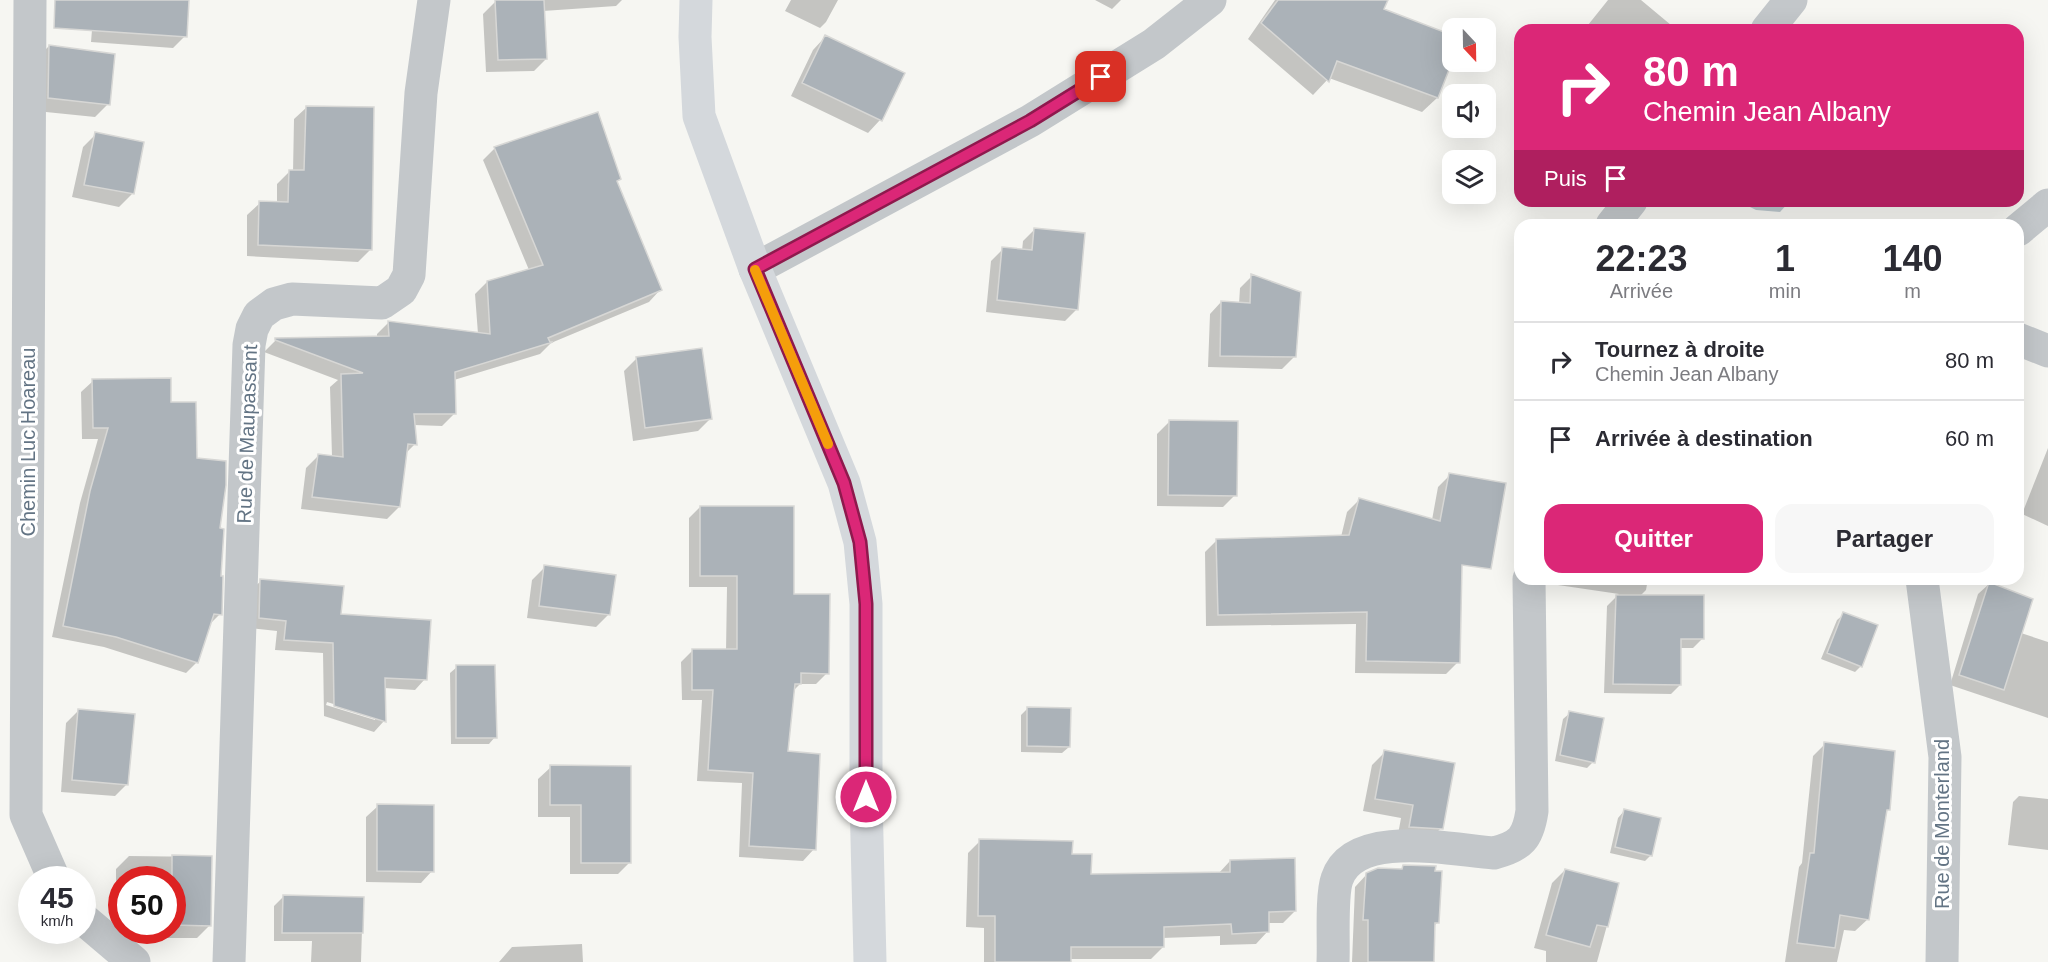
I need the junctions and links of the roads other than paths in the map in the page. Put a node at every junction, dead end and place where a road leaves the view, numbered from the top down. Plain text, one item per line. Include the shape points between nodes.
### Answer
1 (30, 0) edge
2 (434, 0) edge
3 (696, 0) edge
4 (1210, 0) edge
5 (1791, 0) edge
6 (1772, 24) edge
7 (2048, 205) edge
8 (1626, 207) edge
9 (1617, 219) edge
10 (2024, 225) edge
11 (755, 269) junction
12 (2024, 341) edge
13 (2048, 351) edge
14 (1529, 585) edge
15 (1923, 585) edge
16 (13, 812) edge
17 (46, 866) edge
18 (96, 930) edge
19 (134, 962) edge
20 (229, 962) edge
21 (870, 962) edge
22 (1334, 962) edge
23 (1942, 962) edge

1 - 16 street, Chemin Luc Hoareau
2 - 20 street, Rue de Maupassant via 421,93 409,275 405,283 382,303 292,298 259,315 252,329
3 - 11 main road via 699,116
4 - 11 street via 1154,44 1030,121
5 - 6 street
7 - 10 street
8 - 9 street
11 - 21 main road via 844,483 860,542 866,604
12 - 13 street
14 - 22 street via 1530,828 1520,843 1494,853 1396,845 1372,849 1350,859 1336,880
15 - 23 street, Rue de Monterland via 1945,757
16 - 17 street, Chemin Luc Hoareau
18 - 19 street

